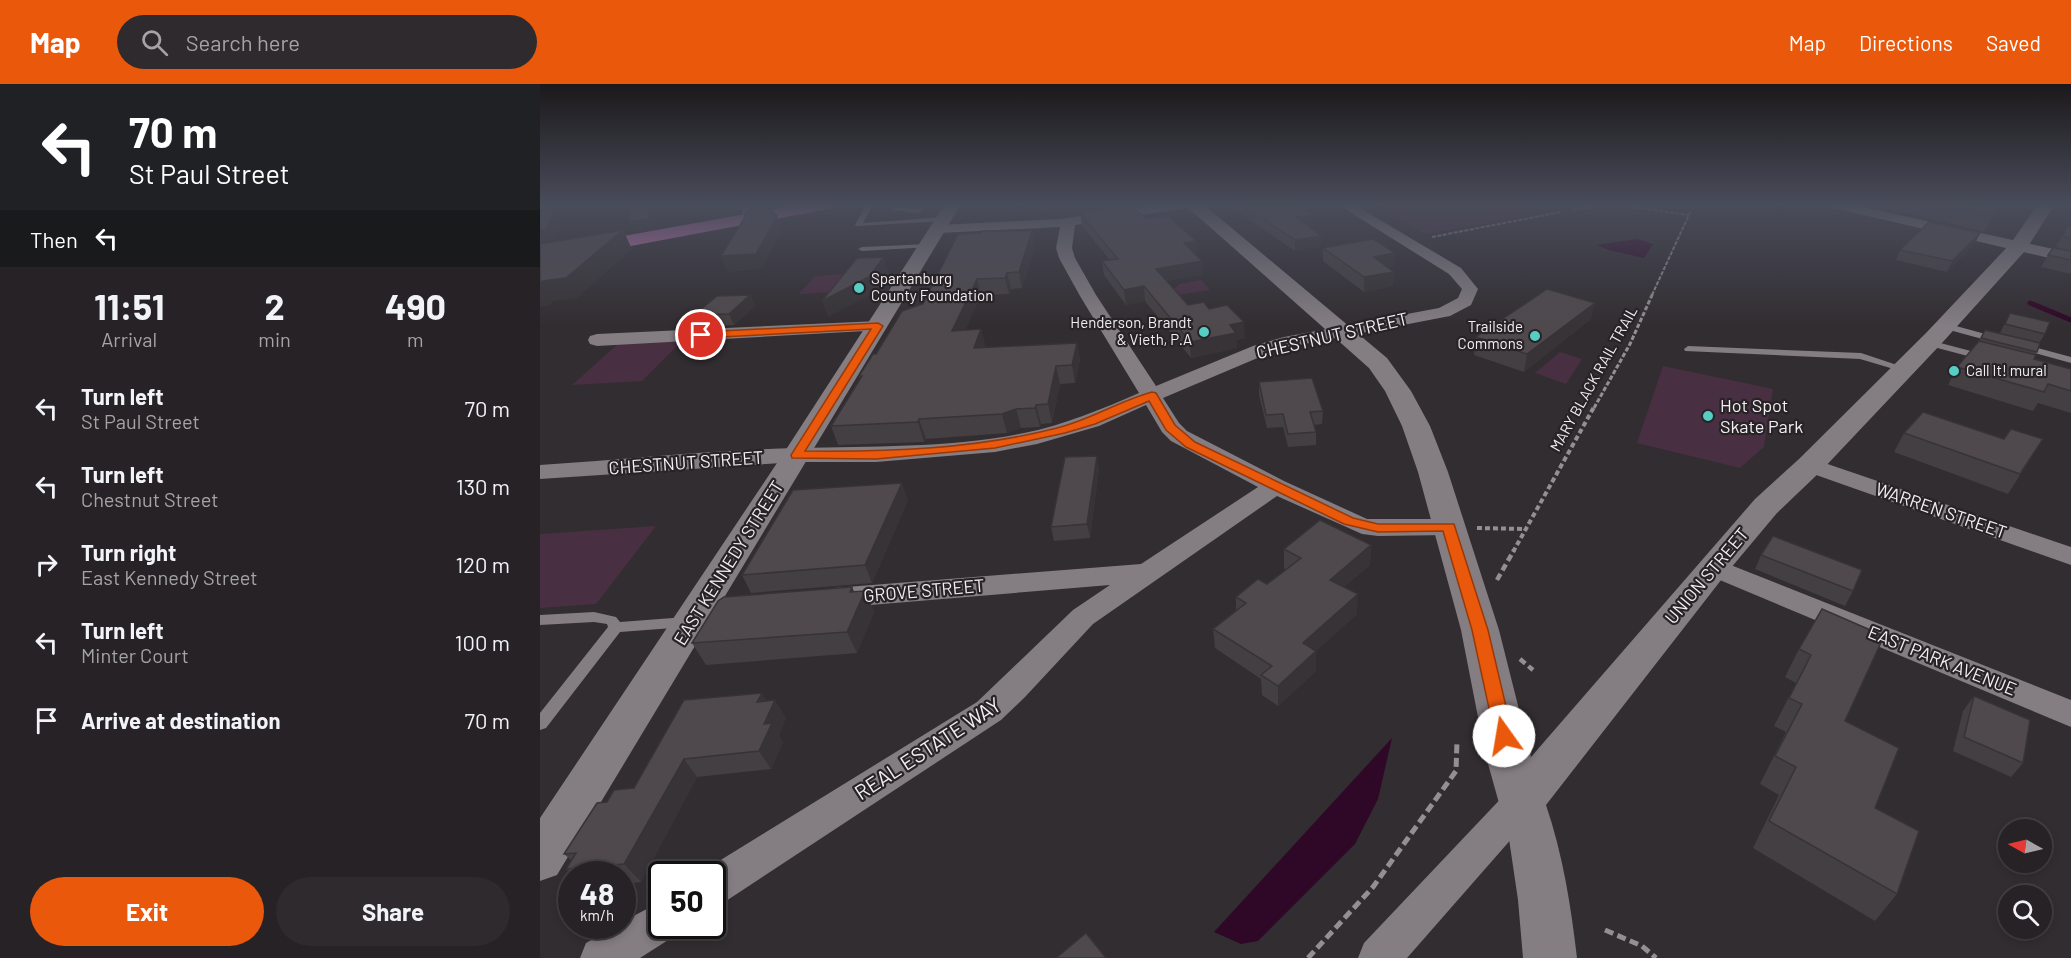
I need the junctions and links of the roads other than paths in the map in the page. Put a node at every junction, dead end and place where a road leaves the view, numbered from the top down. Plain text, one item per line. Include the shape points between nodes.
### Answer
1 (609, 245) edge
2 (873, 245) edge
3 (924, 245) edge
4 (1064, 245) edge
5 (1241, 245) edge
6 (1412, 245) edge
7 (2009, 245) edge
8 (2018, 247) junction
9 (862, 249) dead end
10 (540, 257) edge
11 (2071, 258) edge
12 (878, 326) junction
13 (1945, 326) junction
14 (1342, 331) junction
15 (597, 340) dead end
16 (1929, 343) junction
17 (2006, 343) edge
18 (2017, 346) edge
19 (1688, 349) dead end
20 (1992, 360) edge
21 (2071, 360) edge
22 (1904, 369) junction
23 (1152, 396) junction
24 (797, 455) junction
25 (1810, 465) junction
26 (540, 472) edge
27 (1275, 486) junction
28 (1449, 527) junction
29 (2071, 556) edge
30 (1713, 567) junction
31 (1148, 573) junction
32 (803, 601) edge
33 (732, 606) edge
34 (695, 615) junction
35 (540, 620) edge
36 (616, 627) junction
37 (2071, 714) edge
38 (540, 724) edge
39 (1522, 801) junction
40 (540, 859) edge
41 (726, 879) edge
42 (648, 929) edge
43 (601, 958) edge
44 (1379, 958) edge
45 (1550, 958) edge

1 - 10 highway
2 - 9 lane
3 - 12 street, EAST KENNEDY STREET
4 - 23 street via 1067,258 1088,296
5 - 14 main road
6 - 14 street, CHESTNUT STREET via 1463,278 1470,289 1465,301 1451,309
7 - 8 street
8 - 11 street
8 - 13 main road, UNION STREET
12 - 15 street
12 - 24 street, EAST KENNEDY STREET
13 - 16 main road, UNION STREET
13 - 17 lane
14 - 23 street, CHESTNUT STREET via 1260,350
14 - 28 main road via 1378,363 1398,391 1416,426
16 - 20 lane
16 - 22 main road, UNION STREET
18 - 21 lane
19 - 22 lane via 1861,356
22 - 25 main road, UNION STREET
23 - 24 street, CHESTNUT STREET via 1091,422 995,445 876,455
23 - 27 street via 1179,436
24 - 26 street, CHESTNUT STREET
24 - 34 street, EAST KENNEDY STREET
25 - 29 street, WARREN STREET
25 - 30 main road, UNION STREET
27 - 28 street via 1362,526
27 - 31 street, REAL ESTATE WAY
28 - 39 main road via 1480,630
30 - 37 street, EAST PARK AVENUE
30 - 39 main road, UNION STREET
31 - 32 street, GROVE STREET
31 - 41 street, REAL ESTATE WAY via 1083,616 1015,689 989,711
33 - 34 street
34 - 36 lane
34 - 40 street, EAST KENNEDY STREET
35 - 36 lane via 594,617 611,620
36 - 38 lane
39 - 44 street, UNION STREET
39 - 45 main road via 1544,900
42 - 43 street

